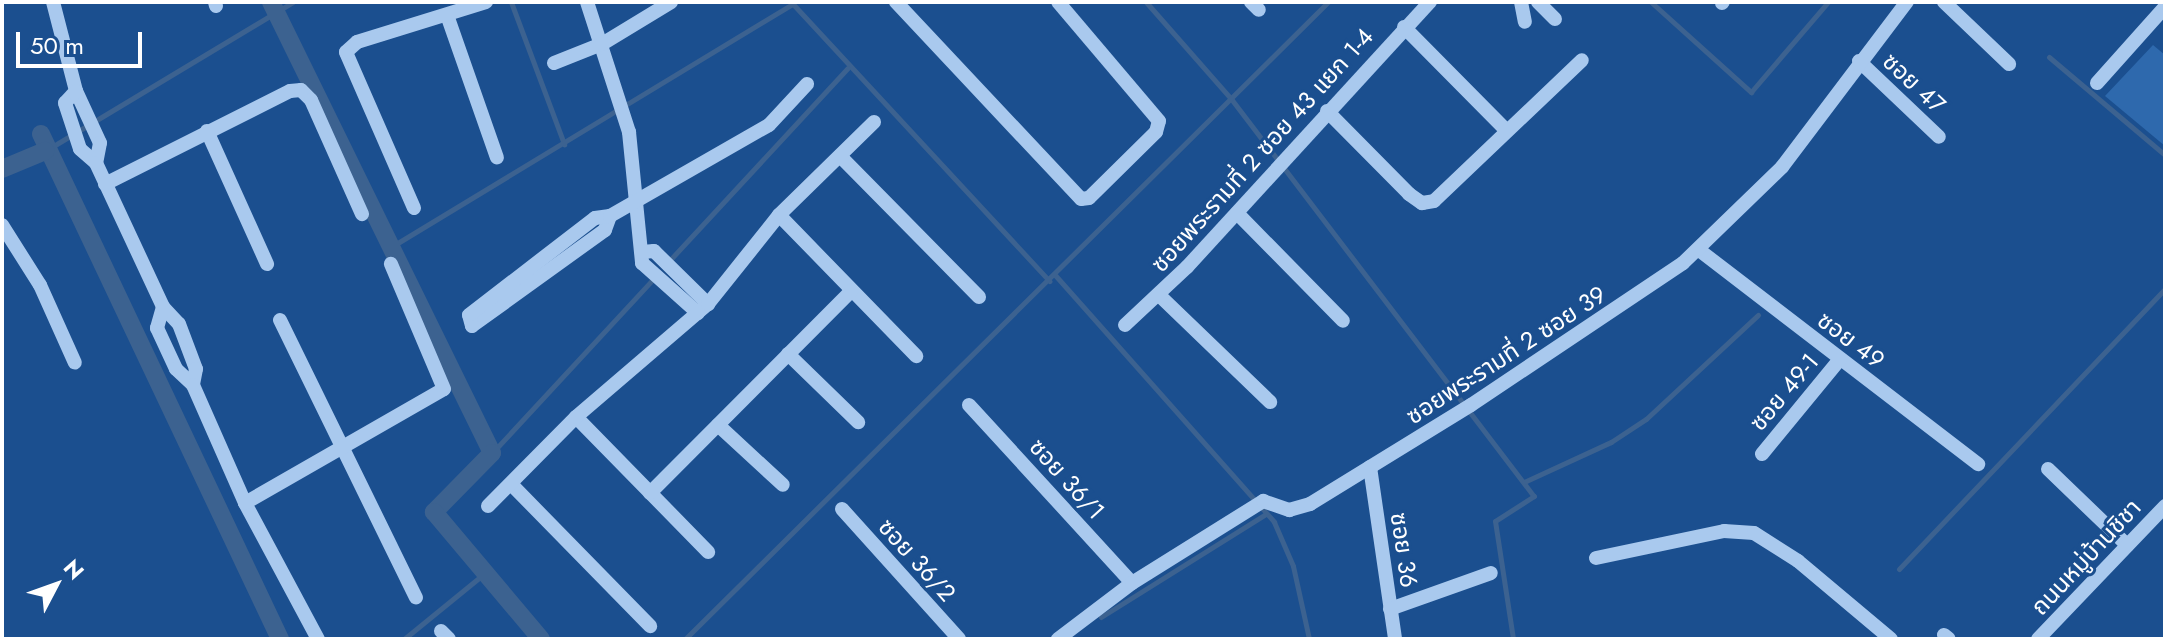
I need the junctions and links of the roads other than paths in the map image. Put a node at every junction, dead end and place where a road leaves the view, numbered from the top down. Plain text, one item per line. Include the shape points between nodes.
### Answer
1 (53, 2) edge
2 (486, 2) edge
3 (587, 2) edge
4 (671, 2) edge
5 (896, 2) edge
6 (1058, 2) edge
7 (1430, 2) edge
8 (1521, 2) edge
9 (1538, 2) edge
10 (1907, 2) edge
11 (1944, 2) edge
12 (2165, 7) edge
13 (447, 15) junction
14 (1555, 19) dead end
15 (1525, 22) dead end
16 (1404, 27) junction
17 (602, 44) junction
18 (1582, 60) dead end
19 (1859, 61) junction
20 (554, 63) dead end
21 (2009, 64) dead end
22 (2097, 83) dead end
23 (807, 84) dead end
24 (76, 91) junction
25 (1327, 111) junction
26 (874, 122) dead end
27 (207, 131) junction
28 (1507, 131) junction
29 (1939, 137) dead end
30 (840, 156) junction
31 (497, 158) dead end
32 (96, 163) junction
33 (105, 184) junction
34 (638, 201) junction
35 (414, 208) dead end
36 (1237, 213) junction
37 (362, 214) dead end
38 (779, 215) junction
39 (610, 216) junction
40 (2, 226) edge
41 (1699, 250) junction
42 (646, 255) junction
43 (267, 264) dead end
44 (391, 264) dead end
45 (852, 290) junction
46 (1160, 296) junction
47 (979, 297) dead end
48 (163, 307) junction
49 (703, 309) junction
50 (280, 320) dead end
51 (1343, 321) dead end
52 (1125, 325) dead end
53 (788, 354) junction
54 (916, 356) dead end
55 (1840, 359) junction
56 (75, 363) dead end
57 (193, 385) junction
58 (1270, 402) dead end
59 (969, 405) dead end
60 (576, 417) junction
61 (858, 422) dead end
62 (718, 425) junction
63 (342, 446) junction
64 (1762, 454) dead end
65 (1978, 464) dead end
66 (1370, 467) junction
67 (2048, 469) dead end
68 (511, 484) junction
69 (783, 485) dead end
70 (650, 493) junction
71 (245, 503) junction
72 (488, 506) dead end
73 (2165, 506) edge
74 (842, 509) dead end
75 (2127, 545) junction
76 (708, 552) dead end
77 (1596, 558) dead end
78 (1491, 573) dead end
79 (1132, 583) junction
80 (416, 597) dead end
81 (1390, 609) junction
82 (650, 626) dead end
83 (318, 639) edge
84 (959, 639) edge
85 (1058, 639) edge
86 (1395, 639) edge
87 (1891, 639) edge
88 (2038, 639) edge

1 - 24 street
2 - 13 street
3 - 17 street
4 - 17 street
5 - 6 street via 1081,199 1089,198 1145,143 1159,121
7 - 16 street, ซอยพระรามที่ 2 ซอย 43 แยก 1-4
8 - 15 street
9 - 14 street
10 - 19 street, ซอยพระรามที่ 2 ซอย 39
11 - 21 street
12 - 22 street
13 - 31 street
13 - 35 street via 357,42 346,52
16 - 25 street, ซอยพระรามที่ 2 ซอย 43 แยก 1-4
16 - 28 street
17 - 20 street
17 - 34 street via 629,132
18 - 28 street
19 - 29 street, ซอย 47
19 - 41 street, ซอยพระรามที่ 2 ซอย 39 via 1782,167
23 - 34 street via 769,125
24 - 32 street via 97,135
24 - 32 street via 65,103 78,143
25 - 28 street via 1422,203 1434,201
25 - 36 street, ซอยพระรามที่ 2 ซอย 43 แยก 1-4
26 - 30 street
27 - 33 street
27 - 37 street via 301,90 311,100
27 - 43 street
30 - 38 street
30 - 47 street
32 - 33 street
33 - 48 street
34 - 39 street
34 - 42 street
36 - 46 street, ซอยพระรามที่ 2 ซอย 43 แยก 1-4
36 - 51 street
38 - 45 street
38 - 49 street
39 - 39 street via 605,230 472,326 469,315 595,218
40 - 56 street via 40,285
41 - 55 street, ซอย 49
41 - 66 street, ซอยพระรามที่ 2 ซอย 39 via 1641,294
42 - 49 street via 669,268
42 - 49 street via 660,282
44 - 63 street via 444,389
45 - 53 street
45 - 54 street
46 - 52 street, ซอยพระรามที่ 2 ซอย 43 แยก 1-4
46 - 58 street
48 - 57 street via 179,324 193,357
48 - 57 street via 157,328 176,369
49 - 60 street
50 - 63 street
53 - 61 street
53 - 62 street
55 - 64 street, ซอย 49-1
55 - 65 street, ซอย 49
57 - 71 street
59 - 79 street, ซอย 36/1
60 - 68 street
60 - 70 street
62 - 69 street
62 - 70 street
63 - 71 street
63 - 80 street
66 - 79 street, ซอยพระรามที่ 2 ซอย 39 via 1299,509 1263,501
66 - 81 street, ซอย 36
67 - 75 street
68 - 72 street
68 - 82 street
70 - 76 street
71 - 83 street
73 - 75 street, ถนนหมู่บ้านชิชา
74 - 84 street, ซอย 36/2
75 - 88 street, ถนนหมู่บ้านชิชา
77 - 87 street via 1724,531 1754,533 1798,561
78 - 81 street
79 - 85 street, ซอยพระรามที่ 2 ซอย 39
81 - 86 street, ซอย 36

